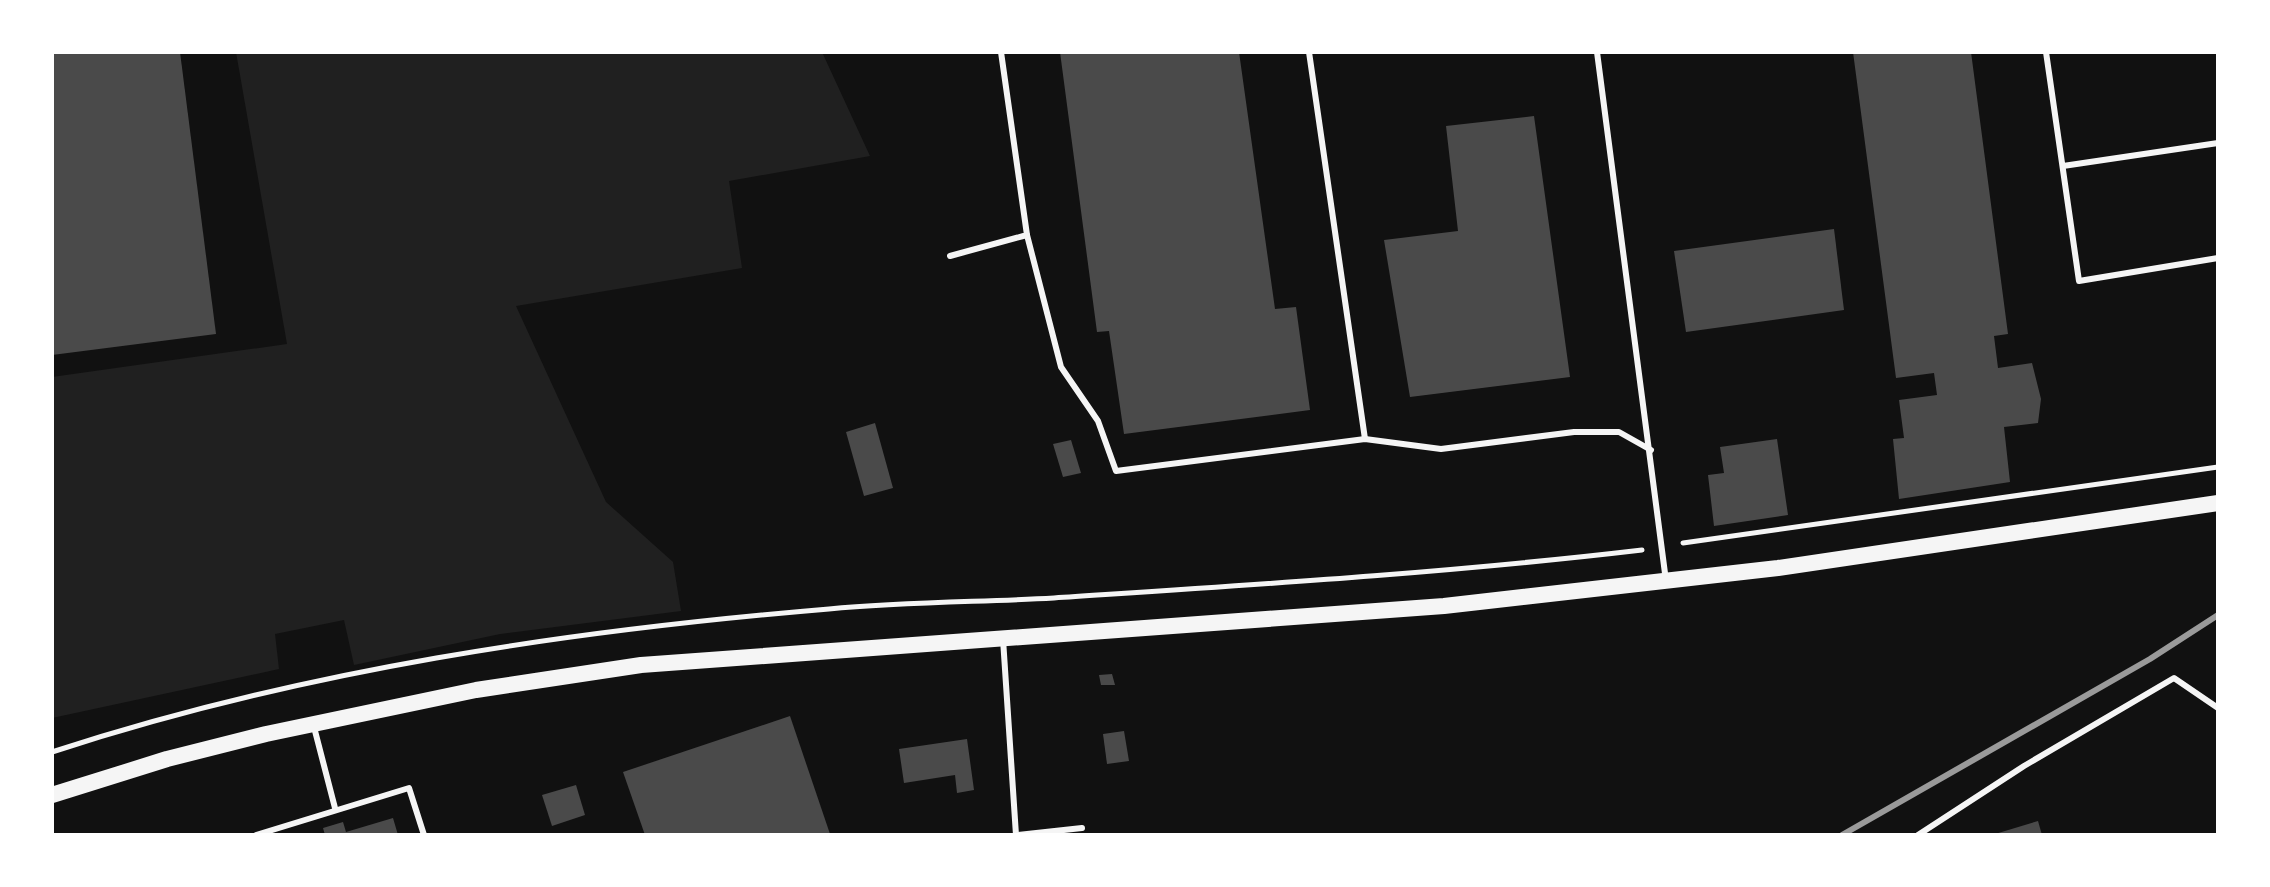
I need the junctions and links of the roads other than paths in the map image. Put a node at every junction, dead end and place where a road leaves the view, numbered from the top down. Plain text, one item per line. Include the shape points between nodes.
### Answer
1 (1001, 52) edge
2 (1309, 52) edge
3 (1597, 52) edge
4 (2046, 52) edge
5 (2218, 143) edge
6 (2063, 166) junction
7 (1027, 235) junction
8 (950, 256) dead end
9 (2218, 258) edge
10 (1365, 439) junction
11 (1651, 450) junction
12 (2218, 503) edge
13 (1666, 581) junction
14 (1003, 638) junction
15 (2218, 708) edge
16 (313, 724) junction
17 (52, 795) edge
18 (335, 808) junction
19 (1082, 828) dead end
20 (256, 835) edge
21 (424, 835) edge
22 (1017, 835) edge
23 (1918, 835) edge

1 - 7 lane
2 - 10 lane
3 - 11 lane
4 - 6 lane
5 - 6 lane
6 - 9 lane via 2079,281
7 - 8 lane
7 - 10 lane via 1061,367 1098,421 1116,471
10 - 11 lane via 1441,449 1574,432 1619,432
11 - 13 lane
12 - 13 main road
13 - 14 main road via 1444,606
14 - 16 main road via 641,665 476,690
14 - 22 lane
15 - 23 lane via 2174,678
16 - 17 main road via 167,759
16 - 18 lane
18 - 20 lane
18 - 21 lane via 409,788
19 - 22 lane

